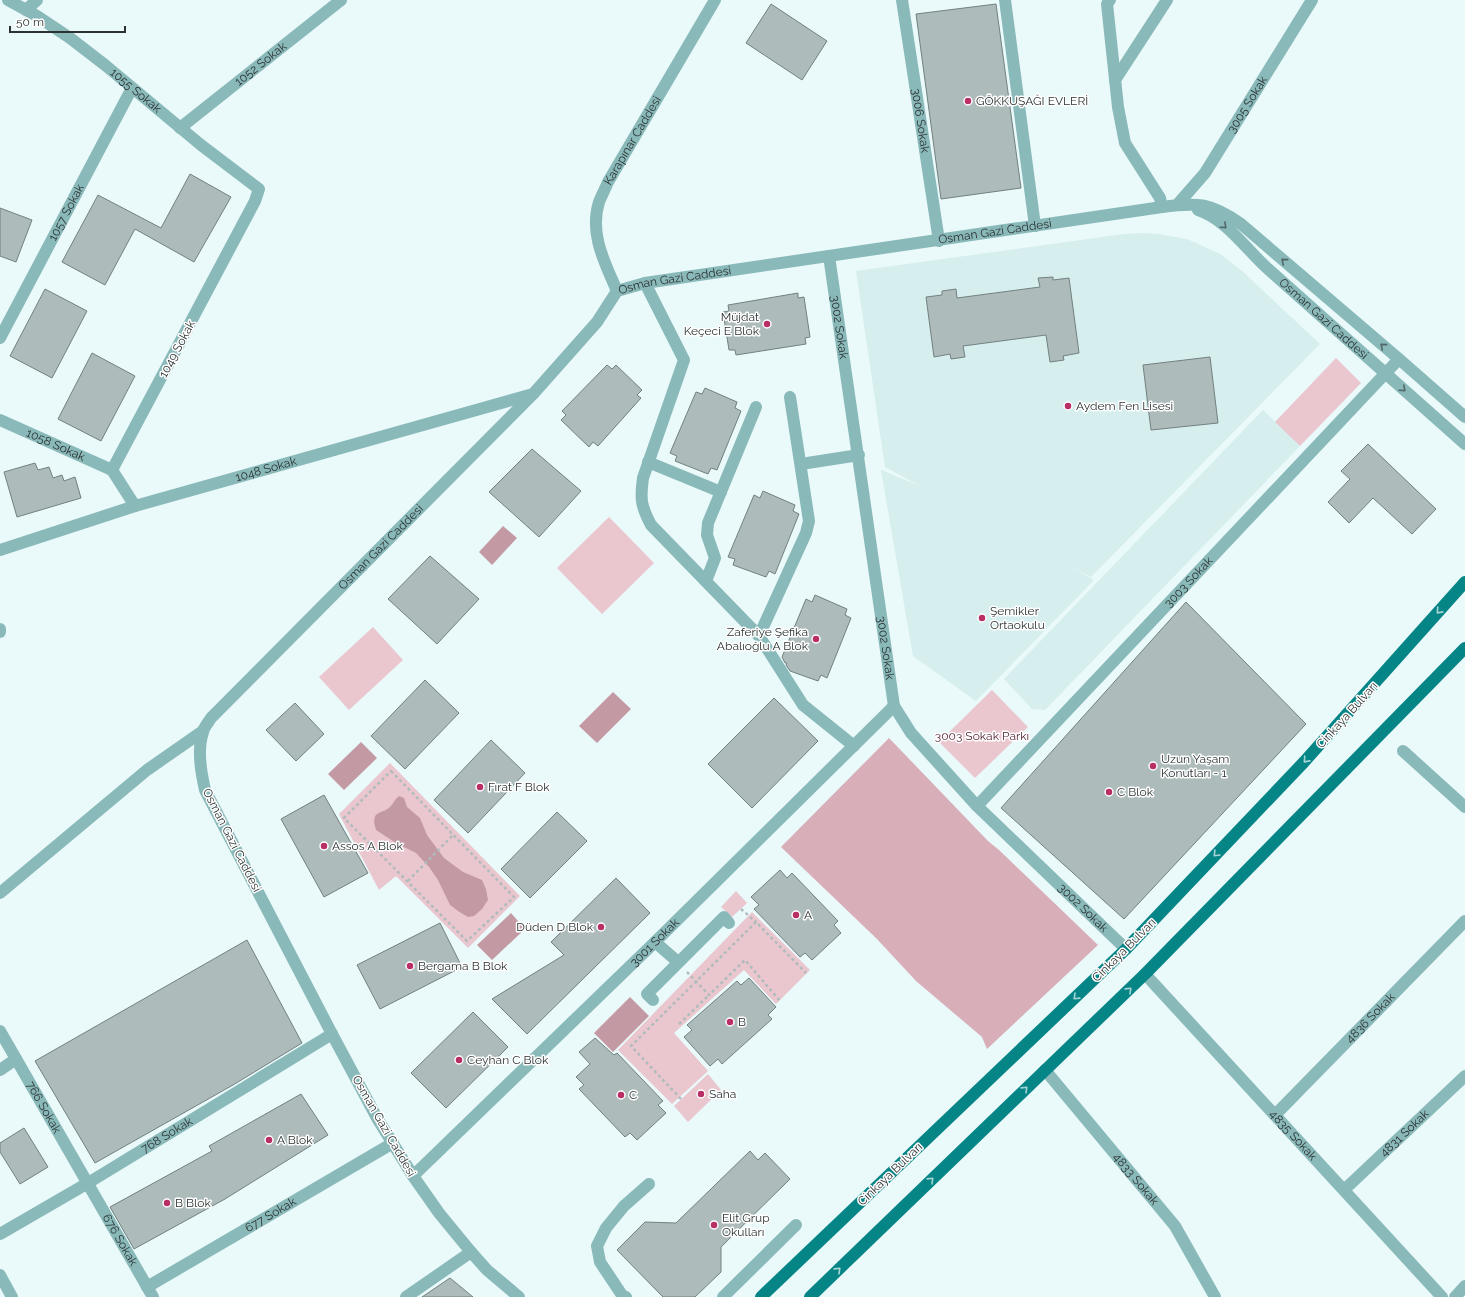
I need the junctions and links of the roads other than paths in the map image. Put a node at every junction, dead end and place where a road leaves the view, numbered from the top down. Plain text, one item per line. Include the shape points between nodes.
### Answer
1 (8, 0) edge
2 (37, 0) edge
3 (341, 0) edge
4 (715, 0) edge
5 (902, 0) edge
6 (1005, 0) edge
7 (1167, 0) edge
8 (1312, 0) edge
9 (1108, 1) edge
10 (26, 10) junction
11 (1115, 80) junction
12 (132, 88) junction
13 (180, 128) junction
14 (259, 189) joint
15 (1177, 205) junction
16 (1162, 207) junction
17 (1035, 226) junction
18 (939, 241) junction
19 (829, 256) junction
20 (645, 283) junction
21 (617, 291) junction
22 (0, 338) edge
23 (1399, 359) junction
24 (1386, 374) junction
25 (534, 393) junction
26 (790, 397) dead end
27 (756, 407) dead end
28 (1465, 418) edge
29 (0, 420) edge
30 (1465, 444) edge
31 (859, 455) junction
32 (648, 462) junction
33 (801, 464) junction
34 (112, 470) junction
35 (721, 492) junction
36 (135, 506) junction
37 (0, 550) edge
38 (706, 581) junction
39 (1465, 582) edge
40 (0, 629) edge
41 (0, 632) edge
42 (759, 636) junction
43 (1465, 648) edge
44 (894, 706) junction
45 (203, 731) junction
46 (854, 746) junction
47 (1403, 751) dead end
48 (977, 806) junction
49 (1465, 807) edge
50 (0, 893) edge
51 (1465, 921) edge
52 (729, 923) dead end
53 (655, 942) junction
54 (1126, 949) junction
55 (678, 962) junction
56 (1145, 974) junction
57 (653, 1000) dead end
58 (0, 1031) edge
59 (332, 1034) junction
60 (16, 1060) junction
61 (0, 1070) edge
62 (1045, 1070) junction
63 (1465, 1076) edge
64 (1275, 1115) junction
65 (393, 1143) junction
66 (413, 1176) junction
67 (88, 1183) junction
68 (649, 1184) dead end
69 (1344, 1190) junction
70 (796, 1225) dead end
71 (0, 1234) edge
72 (471, 1252) junction
73 (0, 1275) edge
74 (1465, 1286) edge
75 (150, 1292) edge
76 (12, 1297) edge
77 (406, 1297) edge
78 (519, 1297) edge
79 (626, 1297) edge
80 (723, 1297) edge
81 (761, 1297) edge
82 (810, 1297) edge
83 (1216, 1297) edge
84 (1442, 1297) edge
85 (1455, 1297) edge

1 - 10 street, 1055 Sokak
2 - 10 street
3 - 13 street, 1052 Sokak
4 - 21 street, Karapınar Caddesi via 608,182 599,203 596,237
5 - 18 street, 3006 Sokak
6 - 17 street
7 - 11 street
8 - 15 street, 3005 Sokak via 1205,173
9 - 11 street
10 - 12 street, 1055 Sokak via 70,38
11 - 16 street via 1125,143 1160,198
12 - 13 street, 1055 Sokak
12 - 22 street, 1057 Sokak
13 - 14 street, 1055 Sokak
14 - 34 street, 1049 Sokak via 252,208
15 - 16 street, Osman Gazi Caddesi
23 -> 15 street, Osman Gazi Caddesi via 1235,220 1212,207 1195,204
15 -> 24 street, Osman Gazi Caddesi via 1206,212 1216,219
16 - 17 street, Osman Gazi Caddesi
17 - 18 street, Osman Gazi Caddesi
18 - 19 street, Osman Gazi Caddesi
19 - 20 street, Osman Gazi Caddesi
19 - 31 street, 3002 Sokak
20 - 21 street, Osman Gazi Caddesi
20 - 32 street via 684,360
21 - 25 street, Osman Gazi Caddesi via 596,322
23 - 24 street, 3003 Sokak
23 - 28 street, Osman Gazi Caddesi
24 -> 30 street, Osman Gazi Caddesi
24 - 48 street, 3003 Sokak
25 - 36 street, 1048 Sokak
25 - 45 street, Osman Gazi Caddesi via 211,718
26 - 33 street
27 - 35 street
29 - 34 street, 1058 Sokak
31 - 33 street
31 - 44 street, 3002 Sokak
32 - 35 street
32 - 38 street via 641,494 643,509 651,525
33 - 42 street via 809,521 806,533
34 - 36 street
35 - 38 street via 708,524 707,535 715,558
36 - 37 street, 1048 Sokak
38 - 42 street
39 -> 54 main road, Cinkaya Bulvarı via 1304,762
40 - 41 street
42 - 46 street via 803,705
43 - 56 main road
44 - 46 street, 3001 Sokak
44 - 48 street, 3002 Sokak via 911,733
45 - 50 street via 147,770
45 - 59 street, Osman Gazi Caddesi via 200,757 205,790
46 - 53 street, 3001 Sokak
47 - 49 street
48 - 54 street, 3002 Sokak
51 - 64 street, 4836 Sokak
52 - 55 street via 724,917
53 - 55 street
53 - 66 street, 3001 Sokak
54 -> 81 main road, Cinkaya Bulvarı
55 - 57 street via 646,994
62 -> 56 main road
56 - 64 street, 4835 Sokak
58 - 60 street, 766 Sokak
59 - 65 street, Osman Gazi Caddesi
59 - 67 street, 768 Sokak
60 - 61 street
60 - 67 street, 766 Sokak
82 -> 62 main road
62 - 83 street, 4833 Sokak via 1175,1226
63 - 69 street, 4831 Sokak
64 - 69 street, 4835 Sokak
65 - 66 street, Osman Gazi Caddesi
65 - 75 street, 677 Sokak
66 - 72 street, Osman Gazi Caddesi
67 - 71 street, 768 Sokak
67 - 75 street, 676 Sokak
68 - 79 street via 620,1211 606,1228 597,1246 600,1262 622,1295
69 - 84 street, 4835 Sokak
70 - 80 street
72 - 77 street
72 - 78 street, Osman Gazi Caddesi via 487,1270
73 - 76 street
74 - 85 street

